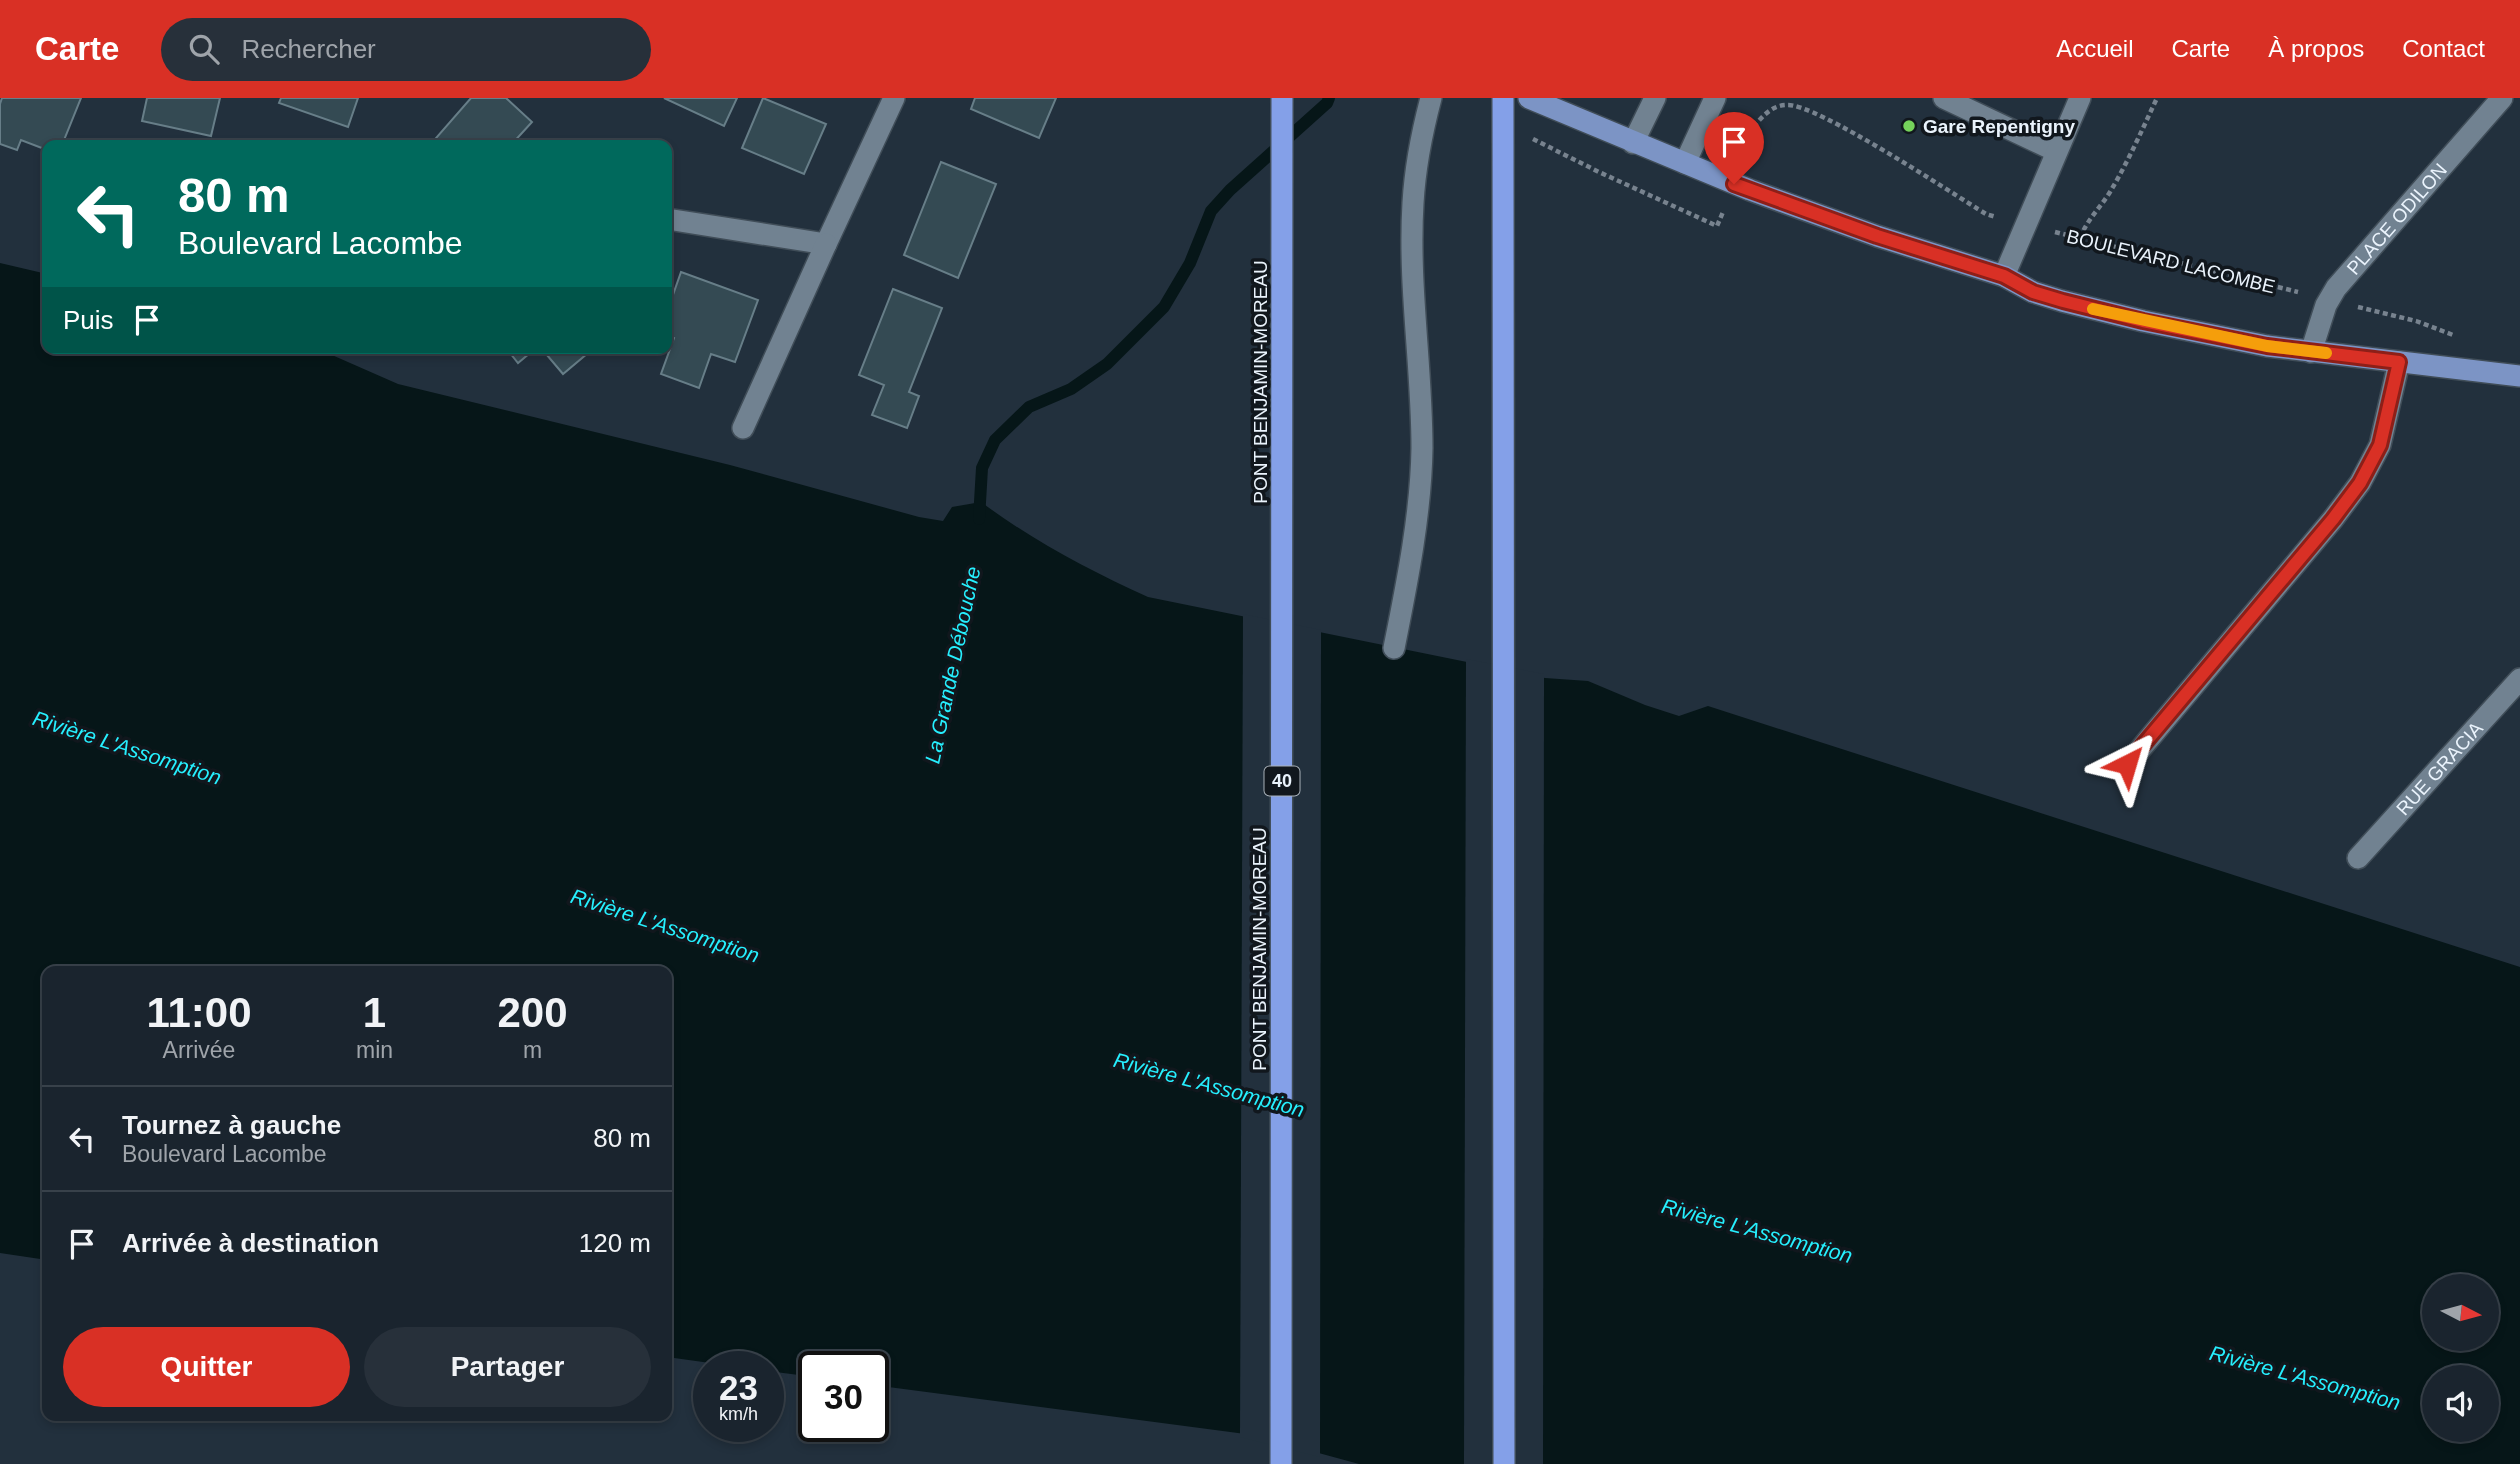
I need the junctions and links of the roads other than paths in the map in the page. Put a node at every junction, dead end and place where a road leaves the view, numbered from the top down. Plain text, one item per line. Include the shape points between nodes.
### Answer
1 (894, 98) edge
2 (1282, 98) edge
3 (1431, 98) edge
4 (1503, 98) edge
5 (1529, 98) edge
6 (1654, 98) edge
7 (1715, 98) edge
8 (1944, 98) edge
9 (2080, 98) edge
10 (2502, 98) edge
11 (1633, 143) junction
12 (2056, 151) junction
13 (1685, 163) junction
14 (672, 220) edge
15 (826, 244) junction
16 (2004, 276) junction
17 (2311, 352) junction
18 (2399, 362) junction
19 (2520, 376) edge
20 (743, 428) dead end
21 (1394, 648) dead end
22 (2520, 679) edge
23 (2127, 764) dead end
24 (2358, 858) dead end
25 (1281, 1464) edge
26 (1504, 1464) edge

1 - 15 street
2 - 25 highway, PONT BENJAMIN-MOREAU / 40
3 - 21 street via 1413,201 1420,485
4 - 26 highway, bridge
5 - 11 main road
6 - 11 street
7 - 13 street
8 - 12 street
9 - 12 street
10 - 17 street, PLACE ODILON via 2336,288
11 - 13 main road
12 - 16 street
13 - 16 main road via 1845,225
14 - 15 street
15 - 20 street
16 - 17 main road via 2033,292 2095,309
17 - 18 main road
18 - 19 main road
18 - 23 street via 2380,445 2360,483
22 - 24 street, RUE GRACIA

